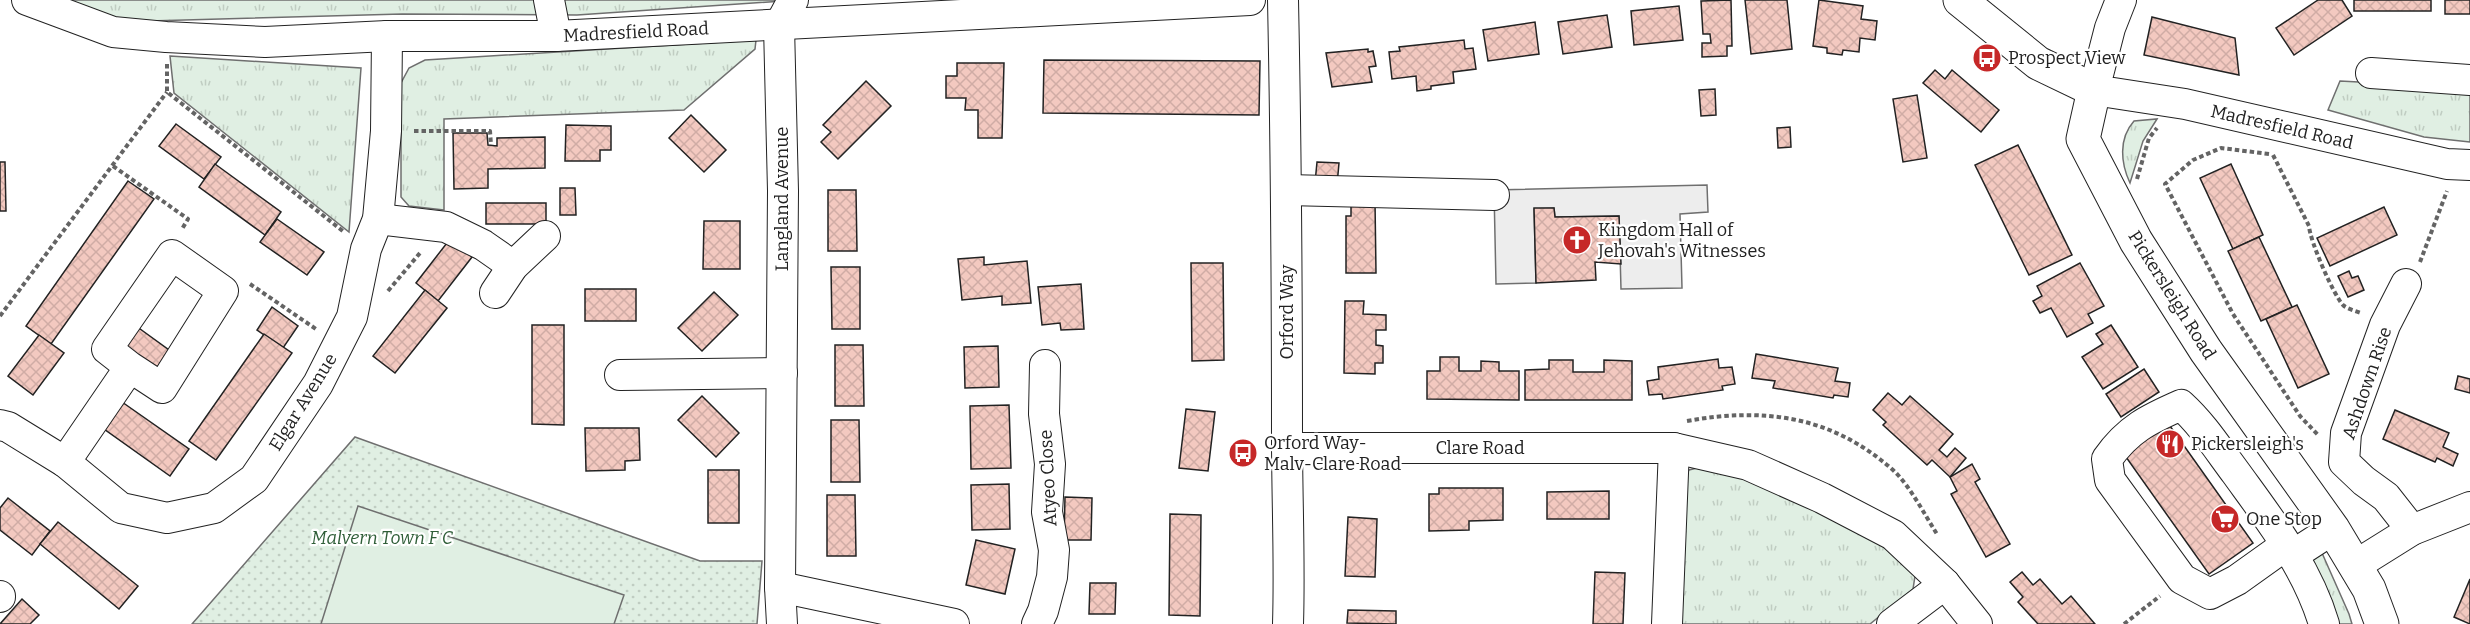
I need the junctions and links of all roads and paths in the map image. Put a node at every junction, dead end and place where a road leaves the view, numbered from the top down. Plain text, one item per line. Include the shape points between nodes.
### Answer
1 (27, 0) edge
2 (549, 0) edge
3 (1250, 0) edge
4 (1283, 0) edge
5 (1960, 0) edge
6 (2121, 0) edge
7 (786, 13) edge
8 (387, 36) junction
9 (556, 36) junction
10 (166, 37) junction
11 (2371, 73) dead end
12 (2470, 80) edge
13 (2094, 90) junction
14 (167, 92) junction
15 (2185, 105) junction
16 (386, 131) junction
17 (491, 145) dead end
18 (2273, 155) junction
19 (2285, 157) dead end
20 (2470, 165) edge
21 (2449, 187) dead end
22 (1287, 190) junction
23 (1494, 195) dead end
24 (378, 219) junction
25 (2126, 220) junction
26 (439, 226) junction
27 (545, 237) dead end
28 (366, 249) junction
29 (513, 266) junction
30 (2406, 284) joint
31 (495, 293) dead end
32 (354, 309) junction
33 (0, 316) edge
34 (2385, 326) junction
35 (1045, 365) dead end
36 (130, 367) dead end
37 (782, 373) junction
38 (620, 375) dead end
39 (0, 425) edge
40 (1680, 435) junction
41 (1287, 448) junction
42 (65, 462) junction
43 (2344, 462) junction
44 (2470, 507) edge
45 (2333, 529) junction
46 (2412, 530) junction
47 (1940, 541) dead end
48 (2290, 550) junction
49 (2356, 565) junction
50 (2182, 579) junction
51 (1945, 584) junction
52 (780, 587) junction
53 (782, 624) edge
54 (954, 624) edge
55 (1037, 624) edge
56 (1288, 624) edge
57 (1667, 624) edge
58 (1892, 624) edge
59 (1977, 624) edge
60 (2124, 624) edge
61 (2324, 624) edge
62 (2382, 624) edge

1 - 10 street, Madresfield Road via 112,32
2 - 9 street
3 - 7 street, Madresfield Road
4 - 22 street, Orford Way
5 - 13 main road via 2038,63
6 - 13 street via 2109,28
7 - 9 street, Madresfield Road
7 - 37 street, Langland Avenue
8 - 9 street, Madresfield Road
8 - 10 street, Madresfield Road via 265,42
8 - 16 street, Elgar Avenue
10 - 14 path
11 - 12 street
13 - 15 street, Madresfield Road
13 - 25 main road, Pickersleigh Road via 2083,140
14 - 28 path
14 - 33 path
15 - 20 street, Madresfield Road via 2447,164
15 - 25 path via 2164,118 2149,138
16 - 17 path via 490,130
16 - 24 street, Elgar Avenue
18 - 19 path
18 - 34 path via 2344,305
18 - 43 path via 2221,148 2193,160 2165,184 2233,314 2300,416
21 - 30 path via 2416,274
22 - 23 street
22 - 41 street, Orford Way
24 - 26 street
24 - 28 street, Elgar Avenue
25 - 45 main road, Pickersleigh Road via 2191,329
26 - 29 street via 483,245
26 - 32 path via 435,236 373,308
27 - 29 street
28 - 32 street, Elgar Avenue
29 - 31 street
30 - 34 street, Ashdown Rise
32 - 42 street, Elgar Avenue via 318,384 254,479 214,508 167,518 121,508
34 - 43 street, Ashdown Rise via 2346,433
35 - 55 street, Atyeo Close via 1044,414 1050,464 1047,512 1054,550 1052,578
36 - 42 street
37 - 38 street
37 - 52 street, Langland Avenue
39 - 42 street, Elgar Avenue
40 - 41 street, Clare Road
40 - 47 path via 1718,416 1797,418 1832,430 1894,471
40 - 51 street, Clare Road via 1822,498 1893,535
40 - 57 street
41 - 56 street, Orford Way
43 - 46 street, Ashdown Rise via 2386,497
44 - 46 street
45 - 48 street
45 - 49 main road, Pickersleigh Road
46 - 49 street
48 - 50 street via 2210,594
48 - 50 street via 2198,420 2181,405 2144,421 2118,443 2107,459 2110,480
48 - 61 street via 2316,596
49 - 62 main road, Pickersleigh Road
50 - 60 path
51 - 58 street
51 - 59 street, Clare Road
52 - 53 street, Langland Avenue
52 - 54 street

